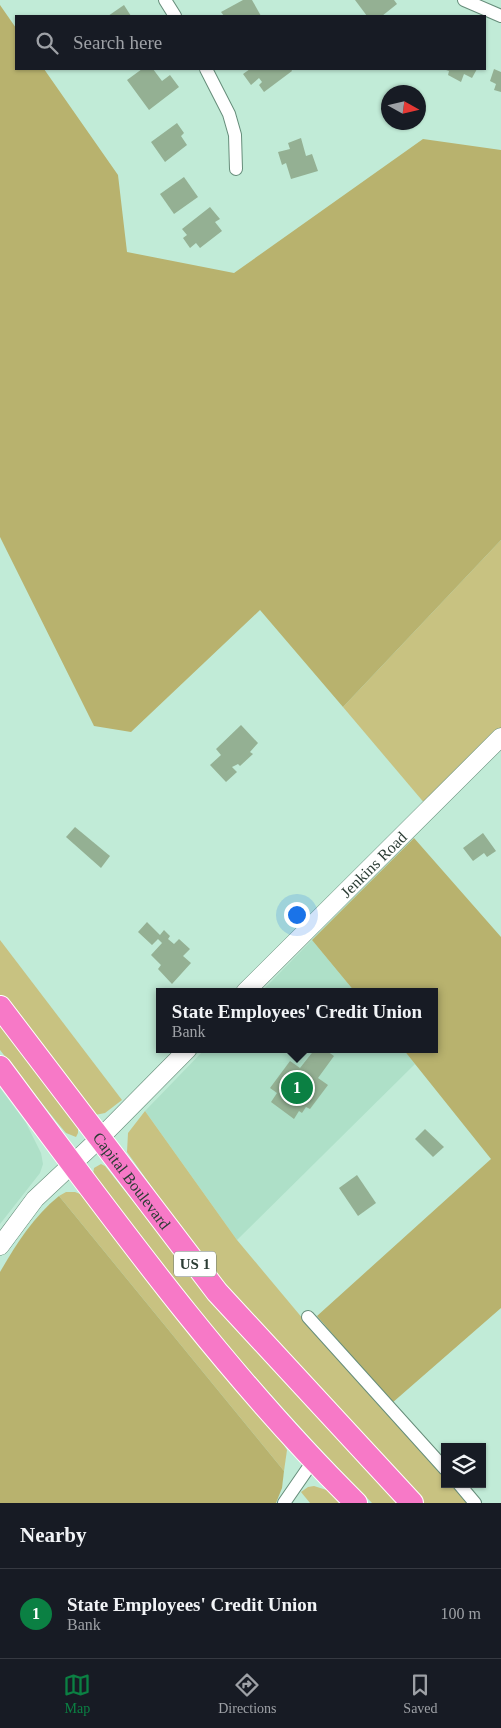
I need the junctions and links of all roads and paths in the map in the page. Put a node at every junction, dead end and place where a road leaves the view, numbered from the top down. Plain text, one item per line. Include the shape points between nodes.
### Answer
1 (165, 0) edge
2 (464, 0) edge
3 (174, 15) edge
4 (501, 16) edge
5 (207, 70) edge
6 (236, 169) dead end
7 (501, 737) edge
8 (249, 988) edge
9 (0, 1006) edge
10 (184, 1053) edge
11 (0, 1066) edge
12 (99, 1139) junction
13 (72, 1163) junction
14 (0, 1246) edge
15 (308, 1317) dead end
16 (314, 1461) junction
17 (441, 1465) edge
18 (462, 1488) edge
19 (284, 1503) edge
20 (356, 1503) edge
21 (412, 1503) edge
22 (476, 1503) edge

1 - 3 street
2 - 4 street
5 - 6 street via 229,114
7 - 8 street, Jenkins Road
9 - 12 highway, Capital Boulevard / US 1
10 - 12 street
11 - 13 highway, US 1
12 - 13 street
12 - 21 highway, Capital Boulevard / US 1 via 217,1292
13 - 14 street via 35,1199
13 - 16 highway, US 1 via 155,1271
15 - 17 street
16 - 19 street
16 - 20 highway, US 1
18 - 22 street

